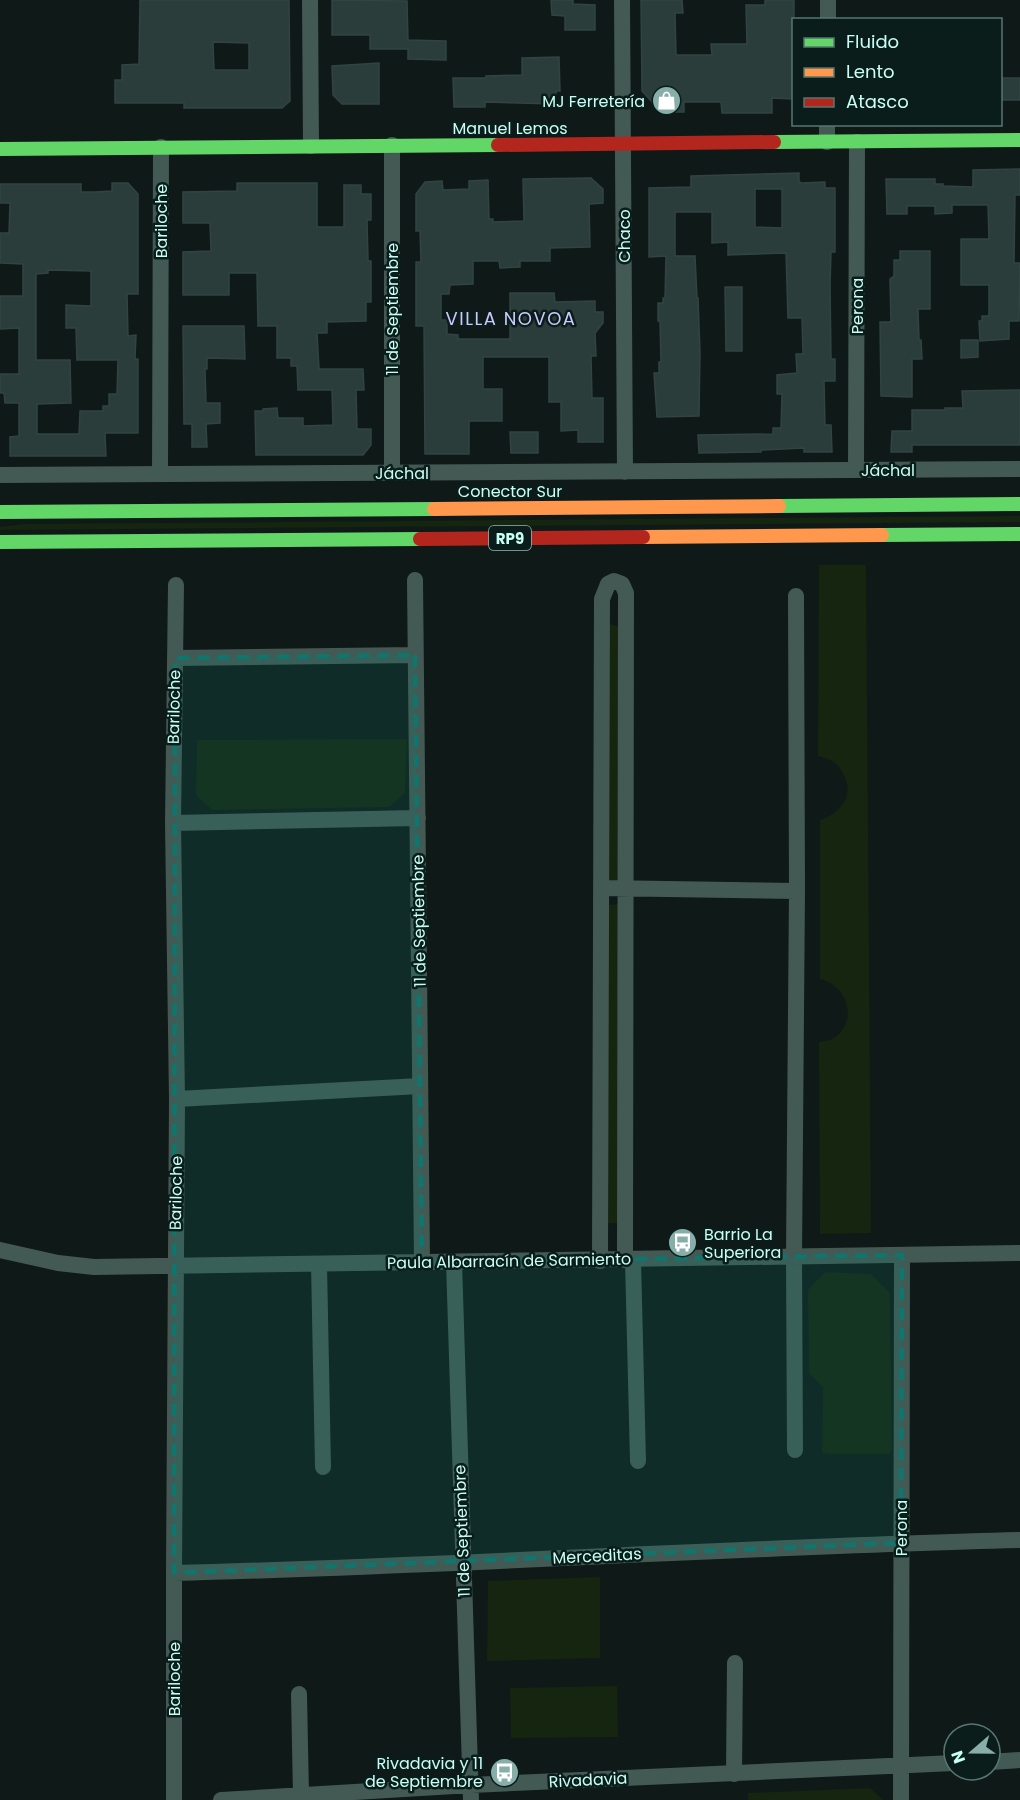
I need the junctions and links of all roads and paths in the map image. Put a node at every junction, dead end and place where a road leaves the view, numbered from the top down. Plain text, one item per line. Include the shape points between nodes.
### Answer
1 (310, 0) edge
2 (622, 0) edge
3 (828, 0) edge
4 (828, 18) edge
5 (827, 126) edge
6 (1020, 141) edge
7 (827, 142) junction
8 (856, 142) junction
9 (623, 144) junction
10 (311, 146) junction
11 (392, 146) junction
12 (161, 147) junction
13 (0, 148) edge
14 (856, 470) junction
15 (1020, 470) edge
16 (625, 472) junction
17 (392, 473) junction
18 (160, 474) junction
19 (0, 475) edge
20 (1020, 504) edge
21 (0, 512) edge
22 (1020, 534) edge
23 (0, 542) edge
24 (415, 580) dead end
25 (176, 585) dead end
26 (796, 596) dead end
27 (415, 655) junction
28 (175, 658) junction
29 (418, 818) junction
30 (173, 823) junction
31 (601, 888) junction
32 (626, 888) junction
33 (797, 891) junction
34 (420, 1086) junction
35 (177, 1099) junction
36 (0, 1250) edge
37 (1020, 1253) edge
38 (902, 1256) junction
39 (794, 1257) junction
40 (629, 1260) junction
41 (600, 1261) junction
42 (422, 1262) junction
43 (454, 1262) junction
44 (319, 1264) junction
45 (175, 1266) junction
46 (795, 1450) dead end
47 (638, 1461) dead end
48 (323, 1467) dead end
49 (1020, 1540) edge
50 (901, 1543) junction
51 (463, 1562) junction
52 (174, 1573) junction
53 (735, 1663) dead end
54 (299, 1695) dead end
55 (1020, 1760) edge
56 (1002, 1761) edge
57 (942, 1764) edge
58 (900, 1766) junction
59 (734, 1774) junction
60 (471, 1792) edge
61 (301, 1795) junction
62 (174, 1800) edge
63 (221, 1800) edge
64 (901, 1800) edge

1 - 10 street
2 - 9 street, Chaco
3 - 4 street
5 - 7 street
6 - 8 main road, Manuel Lemos
7 - 8 main road, Manuel Lemos
7 - 9 main road, Manuel Lemos
8 - 14 street, Perona
9 - 11 main road, Manuel Lemos
9 - 16 street, Chaco
10 - 11 main road, Manuel Lemos
10 - 12 main road, Manuel Lemos
11 - 17 street, 11 de Septiembre
12 - 13 main road, Manuel Lemos
12 - 18 street, Bariloche
14 - 15 street, Jáchal
14 - 16 street, Jáchal
16 - 17 street, Jáchal
17 - 18 street, Jáchal
18 - 19 street, Jáchal
20 - 21 main road, Conector Sur / RP9
22 - 23 main road, RP9
24 - 27 street, 11 de Septiembre
25 - 28 street, Bariloche
26 - 33 street
27 - 28 street
27 - 29 street, 11 de Septiembre
28 - 30 street, Bariloche
29 - 30 street
29 - 34 street, 11 de Septiembre
30 - 35 street, Bariloche
31 - 32 street
31 - 32 street via 602,599 608,584 614,581 622,584 626,594
31 - 41 street
32 - 33 street
32 - 40 street
33 - 39 street
34 - 35 street
34 - 42 street, 11 de Septiembre
35 - 45 street, Bariloche
36 - 45 street, Paula Albarracín de Sarmiento via 94,1267
37 - 38 street, Paula Albarracín de Sarmiento
38 - 39 street, Paula Albarracín de Sarmiento
38 - 50 street, Perona
39 - 40 street, Paula Albarracín de Sarmiento
39 - 46 street
40 - 41 street, Paula Albarracín de Sarmiento
40 - 47 street
41 - 43 street, Paula Albarracín de Sarmiento
42 - 43 street, Paula Albarracín de Sarmiento
42 - 44 street, Paula Albarracín de Sarmiento
43 - 51 street, 11 de Septiembre
44 - 45 street, Paula Albarracín de Sarmiento
44 - 48 street
45 - 52 street, Bariloche
49 - 50 street, Merceditas
50 - 51 street, Merceditas
50 - 58 street, Perona
51 - 52 street, Merceditas
51 - 60 street, 11 de Septiembre
52 - 62 street, Bariloche
53 - 59 street
54 - 61 street
55 - 56 street
57 - 58 street, Rivadavia
58 - 59 street, Rivadavia
58 - 64 street, Perona
59 - 60 street, Rivadavia
60 - 61 street, Rivadavia
61 - 63 street, Rivadavia

